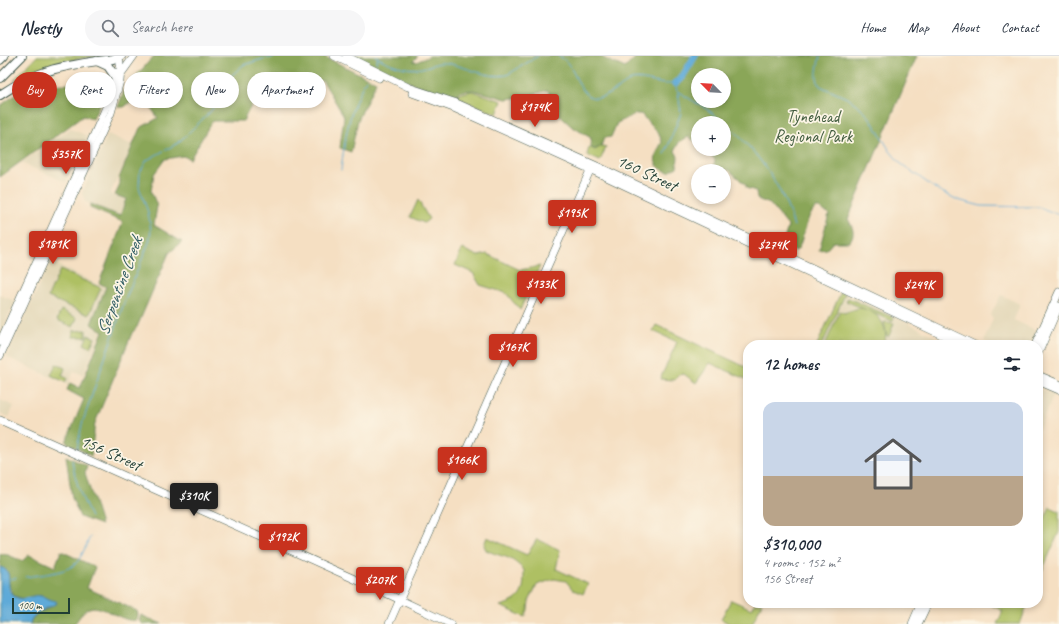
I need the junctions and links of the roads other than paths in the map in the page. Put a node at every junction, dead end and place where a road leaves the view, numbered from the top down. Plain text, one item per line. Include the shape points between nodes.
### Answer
1 (4, 56) edge
2 (22, 56) edge
3 (120, 56) edge
4 (134, 56) edge
5 (334, 56) edge
6 (346, 56) edge
7 (0, 60) edge
8 (97, 61) junction
9 (119, 73) junction
10 (0, 78) edge
11 (0, 96) edge
12 (592, 167) junction
13 (1059, 292) edge
14 (1059, 306) edge
15 (953, 340) edge
16 (964, 340) edge
17 (1038, 340) edge
18 (0, 342) edge
19 (1043, 343) edge
20 (0, 356) edge
21 (1043, 377) edge
22 (1043, 383) edge
23 (1059, 384) edge
24 (1059, 390) edge
25 (0, 420) edge
26 (399, 599) junction
27 (919, 608) edge
28 (926, 608) edge
29 (389, 624) edge
30 (450, 624) edge
31 (912, 624) edge
32 (918, 624) edge

1 - 7 highway
2 - 10 highway
3 - 8 highway
3 - 9 main road
4 - 9 main road
5 - 12 main road, 160 Street via 406,91 456,109
6 - 12 main road, 160 Street via 408,87 454,102
8 - 9 highway
8 - 11 highway via 58,67 37,74
9 - 18 main road via 101,119
9 - 20 main road via 111,113
12 - 15 main road, 160 Street
12 - 16 main road, 160 Street
12 - 26 main road
13 - 17 main road
14 - 19 main road
21 - 23 main road
22 - 24 main road
25 - 26 main road, 156 Street
26 - 29 main road
26 - 30 main road, 156 Street
27 - 31 main road
28 - 32 main road

